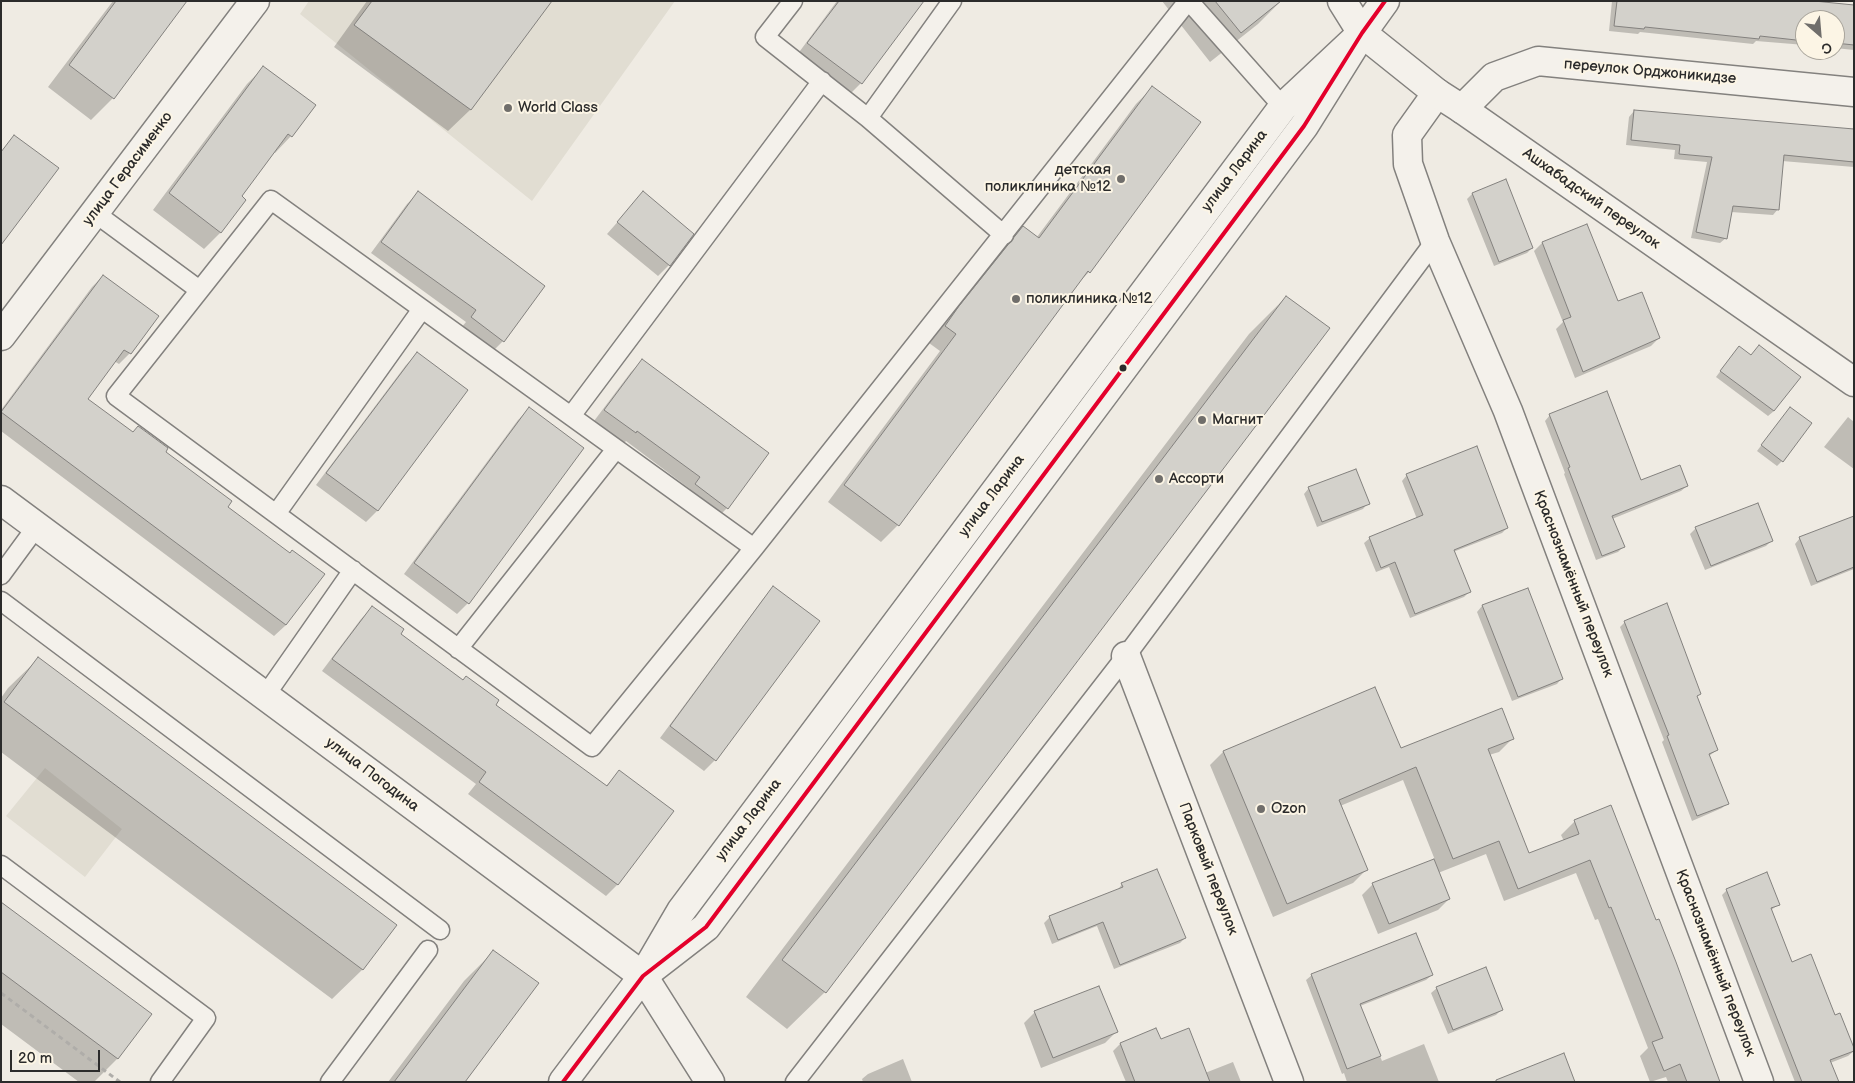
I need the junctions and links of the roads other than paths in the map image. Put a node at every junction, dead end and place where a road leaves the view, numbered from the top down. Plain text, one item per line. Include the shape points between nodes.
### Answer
1 (255, 1) edge
2 (793, 1) edge
3 (952, 1) edge
4 (1189, 1) edge
5 (1342, 1) edge
6 (1386, 1) edge
7 (1362, 33) junction
8 (822, 81) junction
9 (1854, 92) edge
10 (1437, 93) junction
11 (1282, 107) junction
12 (1462, 109) junction
13 (868, 118) junction
14 (95, 213) junction
15 (1004, 235) junction
16 (1435, 241) junction
17 (198, 289) junction
18 (422, 309) junction
19 (1, 336) edge
20 (1854, 382) edge
21 (571, 416) junction
22 (616, 448) junction
23 (1, 500) edge
24 (276, 514) junction
25 (37, 526) junction
26 (754, 548) junction
27 (353, 570) junction
28 (1, 575) edge
29 (1, 601) edge
30 (458, 648) junction
31 (1126, 656) junction
32 (265, 696) junction
33 (1, 865) edge
34 (440, 930) dead end
35 (428, 950) dead end
36 (643, 976) junction
37 (160, 1082) edge
38 (330, 1082) edge
39 (563, 1082) edge
40 (710, 1082) edge
41 (795, 1082) edge
42 (1289, 1082) edge
43 (1759, 1082) edge

1 - 14 street, улица Герасименко
2 - 8 lane via 765,37
3 - 13 lane
4 - 11 lane
4 - 15 lane
5 - 7 street, Ашхабадский переулок
6 - 7 street, улица Ларина
7 - 10 street, Ашхабадский переулок
7 - 11 street, улица Ларина
7 - 36 street, улица Ларина via 1304,126 706,927
8 - 13 lane
8 - 21 lane
9 - 12 street, переулок Орджоникидзе via 1538,61 1494,77
10 - 12 street, Ашхабадский переулок
10 - 16 street, Краснознамённый переулок via 1408,135 1408,164
11 - 36 street, улица Ларина via 687,903
12 - 20 street, Ашхабадский переулок
13 - 15 lane
14 - 17 lane
14 - 19 street, улица Герасименко
15 - 26 lane
16 - 31 lane
16 - 43 street, Краснознамённый переулок via 1508,411
17 - 18 lane via 270,200
17 - 24 lane via 116,396
18 - 21 lane
18 - 24 lane
21 - 22 lane
22 - 26 lane
22 - 30 lane
23 - 25 street, улица Погодина
24 - 27 lane
25 - 28 lane
25 - 32 street, улица Погодина
26 - 30 lane via 592,747
27 - 30 lane
27 - 32 lane
29 - 34 lane
31 - 41 lane
31 - 42 street, Парковый переулок
32 - 36 street, улица Погодина
33 - 37 lane via 206,1018
35 - 38 lane
36 - 39 street, улица Ларина
36 - 40 street, улица Погодина

